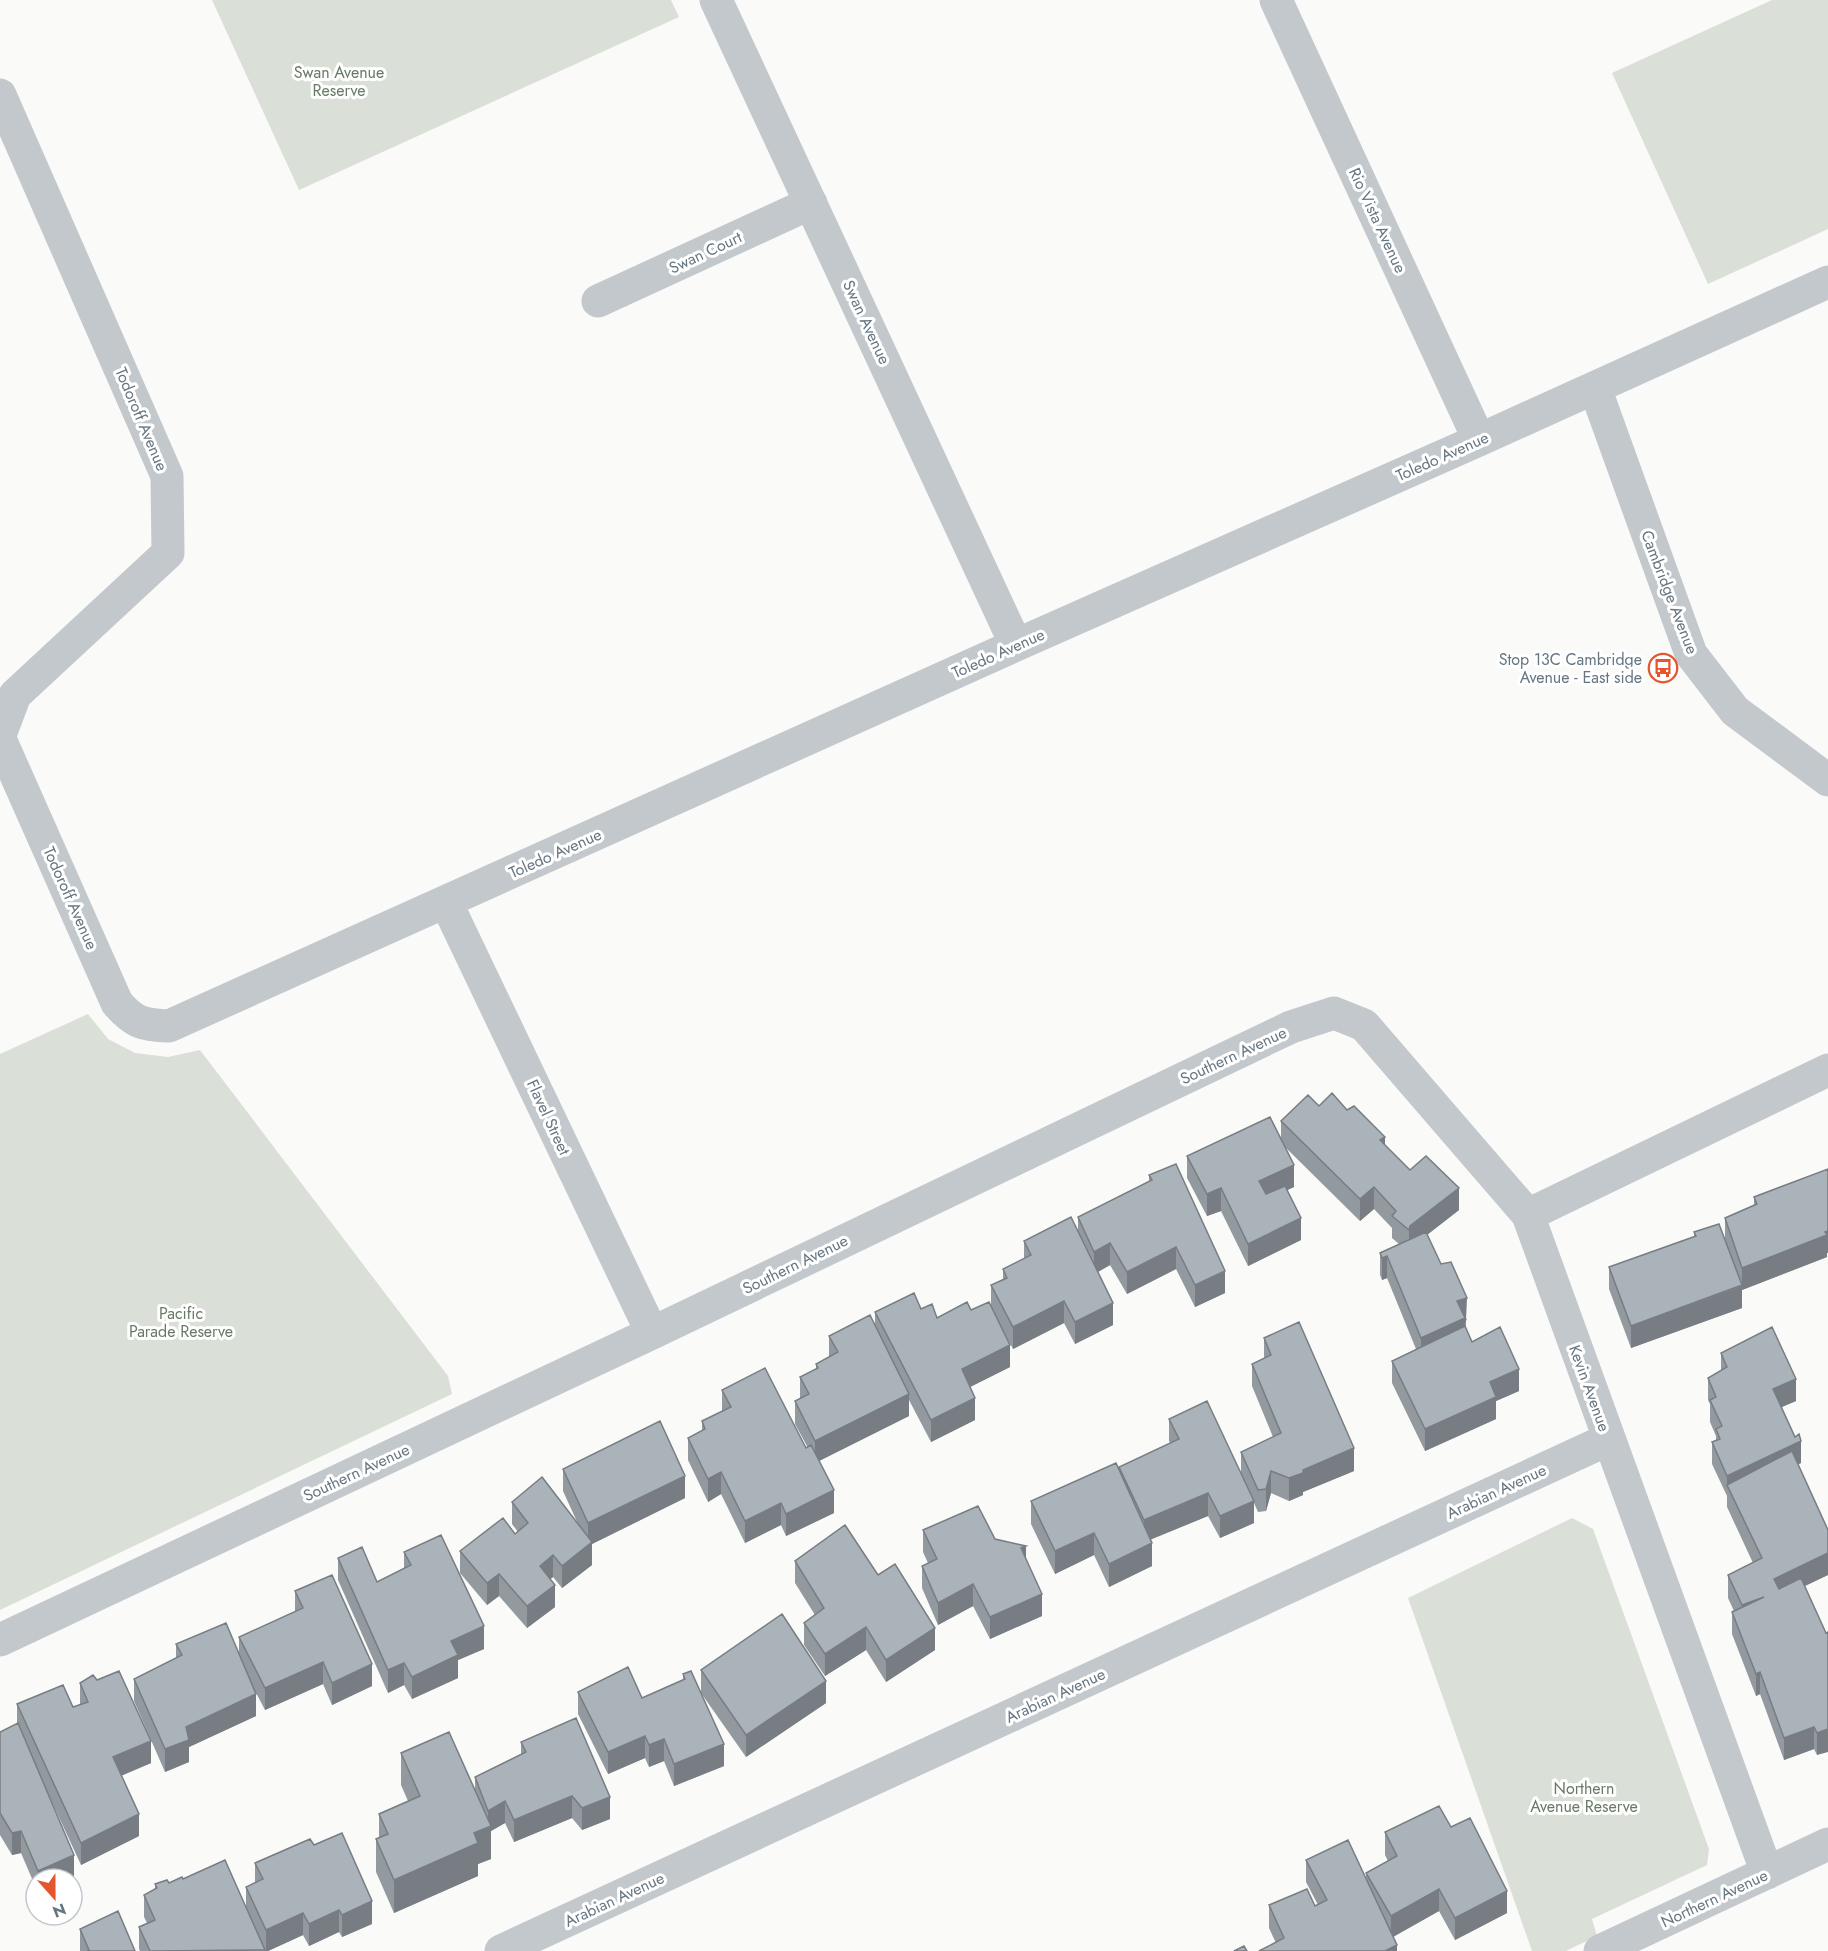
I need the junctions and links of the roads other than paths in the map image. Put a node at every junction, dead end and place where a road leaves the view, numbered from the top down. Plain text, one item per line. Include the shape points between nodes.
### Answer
1 (716, 0) edge
2 (1276, 0) edge
3 (0, 95) edge
4 (812, 203) junction
5 (1828, 282) edge
6 (598, 301) dead end
7 (1595, 387) junction
8 (1479, 440) junction
9 (1016, 645) junction
10 (0, 737) edge
11 (1828, 780) edge
12 (446, 902) junction
13 (169, 1026) joint
14 (1828, 1070) edge
15 (1528, 1215) junction
16 (652, 1333) junction
17 (1609, 1438) junction
18 (0, 1640) edge
19 (1828, 1844) edge
20 (1767, 1873) junction
21 (501, 1951) edge
22 (1600, 1951) edge

1 - 4 street, Swan Avenue
2 - 8 street, Rio Vista Avenue
3 - 10 street, Todoroff Avenue via 167,476 168,553 15,695
4 - 6 street, Swan Court
4 - 9 street, Swan Avenue
5 - 7 street, Toledo Avenue
7 - 8 street, Toledo Avenue
7 - 11 street, Cambridge Avenue via 1690,654 1736,711
8 - 9 street, Toledo Avenue
9 - 12 street, Toledo Avenue
10 - 13 street, Todoroff Avenue via 117,1003 145,1025
12 - 13 street, Toledo Avenue
12 - 16 street, Flavel Street
14 - 15 street
15 - 16 street, Southern Avenue via 1364,1024 1334,1013 1291,1027
15 - 17 street, Kevin Avenue
16 - 18 street, Southern Avenue
17 - 20 street, Kevin Avenue
17 - 21 street, Arabian Avenue
19 - 20 street, Northern Avenue
20 - 22 street, Northern Avenue

